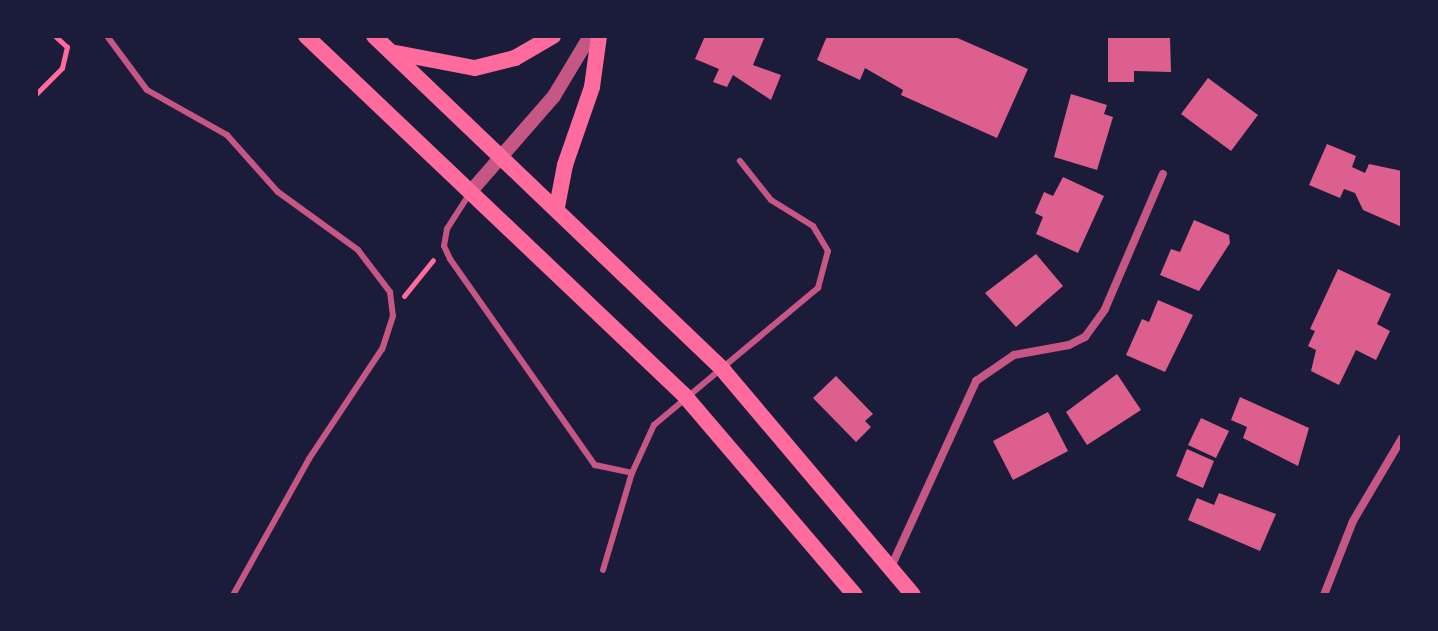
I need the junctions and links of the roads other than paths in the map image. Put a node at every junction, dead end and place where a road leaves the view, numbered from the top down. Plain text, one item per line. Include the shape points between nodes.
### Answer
1 (107, 36) edge
2 (306, 36) edge
3 (374, 36) edge
4 (553, 36) edge
5 (590, 36) edge
6 (599, 36) edge
7 (391, 52) junction
8 (499, 154) junction
9 (740, 161) dead end
10 (1163, 174) dead end
11 (472, 190) junction
12 (557, 207) junction
13 (723, 370) junction
14 (684, 395) junction
15 (1402, 438) edge
16 (632, 473) junction
17 (890, 567) junction
18 (603, 570) dead end
19 (233, 595) edge
20 (855, 595) edge
21 (913, 595) edge
22 (1324, 595) edge

1 - 19 lane via 147,90 227,135 278,192 358,250 390,292 392,311 382,349 309,459
2 - 11 main road
3 - 7 main road
4 - 7 main road via 515,58 475,68
5 - 8 street via 554,96
6 - 12 main road via 592,87 565,165
7 - 8 main road
8 - 11 street
8 - 12 main road
9 - 13 lane via 771,200 813,226 828,251 818,288
10 - 17 street via 1105,309 1085,337 1014,355 976,381
11 - 14 main road
11 - 16 lane via 454,214 444,246 595,465
12 - 13 main road
13 - 14 lane
13 - 17 main road
14 - 16 lane via 654,425
14 - 20 main road
15 - 22 street via 1353,521
16 - 18 lane
17 - 21 main road

